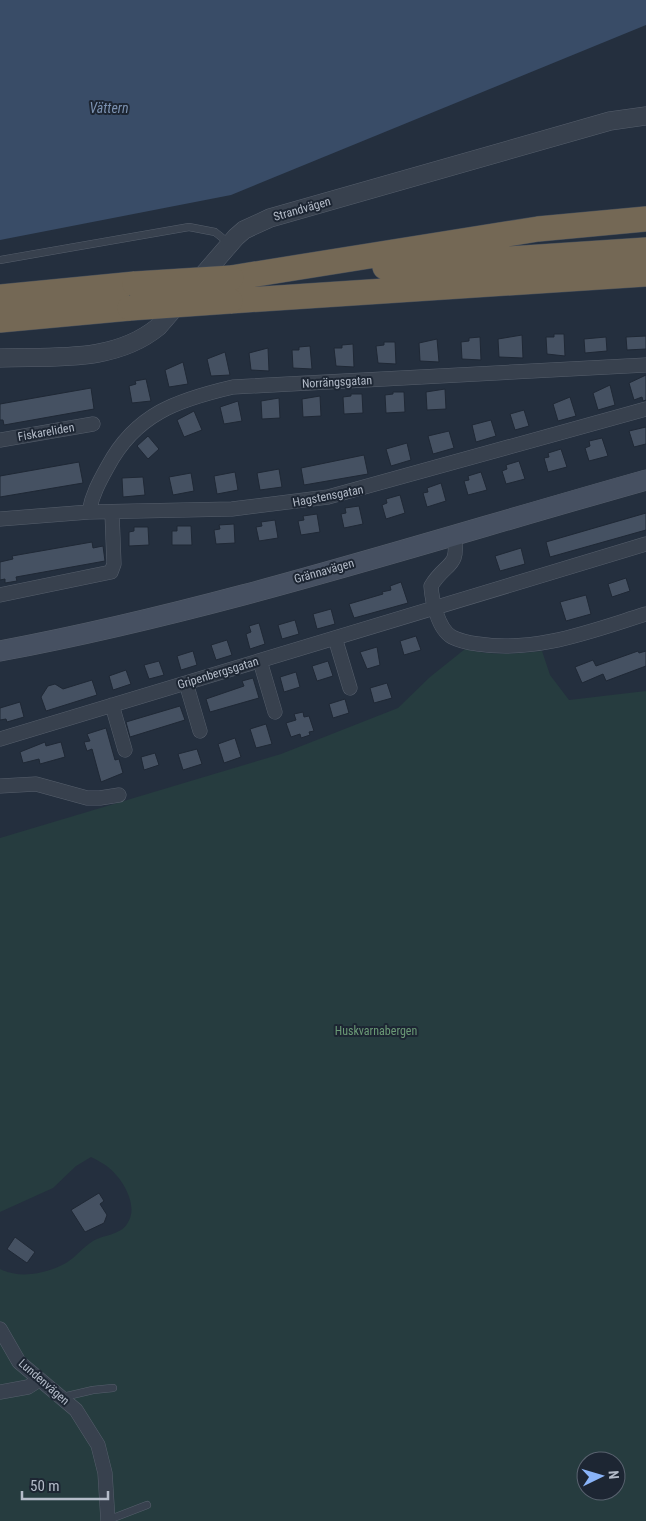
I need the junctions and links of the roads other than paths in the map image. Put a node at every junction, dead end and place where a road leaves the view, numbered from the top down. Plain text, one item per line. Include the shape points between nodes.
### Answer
1 (646, 116) edge
2 (646, 219) edge
3 (230, 244) junction
4 (646, 250) edge
5 (0, 260) edge
6 (646, 274) edge
7 (496, 284) junction
8 (646, 288) edge
9 (230, 289) junction
10 (0, 297) edge
11 (0, 320) edge
12 (0, 358) edge
13 (646, 365) edge
14 (646, 409) edge
15 (93, 424) dead end
16 (0, 440) edge
17 (646, 480) edge
18 (89, 512) junction
19 (112, 513) junction
20 (0, 519) edge
21 (454, 535) junction
22 (646, 544) edge
23 (0, 595) edge
24 (436, 608) junction
25 (646, 614) edge
26 (335, 638) junction
27 (0, 651) edge
28 (260, 661) junction
29 (186, 683) junction
30 (350, 688) dead end
31 (112, 705) junction
32 (275, 712) dead end
33 (200, 731) dead end
34 (0, 739) edge
35 (125, 750) dead end
36 (0, 786) edge
37 (119, 795) dead end
38 (0, 1329) edge
39 (40, 1380) junction
40 (113, 1388) dead end
41 (0, 1392) edge
42 (63, 1397) junction
43 (147, 1504) dead end
44 (108, 1520) edge

1 - 3 street, Strandvägen via 610,121 270,218 244,230
2 - 9 highway via 528,230
3 - 5 lane via 215,232 189,227
3 - 12 street, Strandvägen via 158,327 144,338 106,352
4 - 9 highway
6 - 7 highway
7 - 8 highway
7 - 9 highway
9 - 10 highway, bridge via 135,284
9 - 11 highway, bridge via 130,308
13 - 18 street, Norrängsgatan via 233,387 202,394 152,415 133,430 114,454 92,495
14 - 19 street, Hagstensgatan via 328,497 232,509
15 - 16 street, Fiskareliden
17 - 21 main road, Grännavägen
18 - 19 street, Hagstensgatan
18 - 20 street, Hagstensgatan
19 - 23 street via 114,564 111,572
21 - 24 street via 457,552 454,562 437,576 431,586
21 - 27 main road, Grännavägen via 169,615
22 - 24 street, Gripenbergsgatan
24 - 25 street via 444,630 452,637 469,643 502,647 545,644
24 - 26 street, Gripenbergsgatan
26 - 28 street, Gripenbergsgatan
26 - 30 street
28 - 29 street, Gripenbergsgatan
28 - 32 street
29 - 31 street, Gripenbergsgatan
29 - 33 street
31 - 34 street, Gripenbergsgatan
31 - 35 street
36 - 37 street via 36,784 87,798
38 - 39 street, Lundenvägen via 19,1362
39 - 41 street via 28,1388
39 - 42 street, Lundenvägen
40 - 42 lane
42 - 44 street, Lundenvägen via 76,1410 98,1445 105,1473
43 - 44 lane

